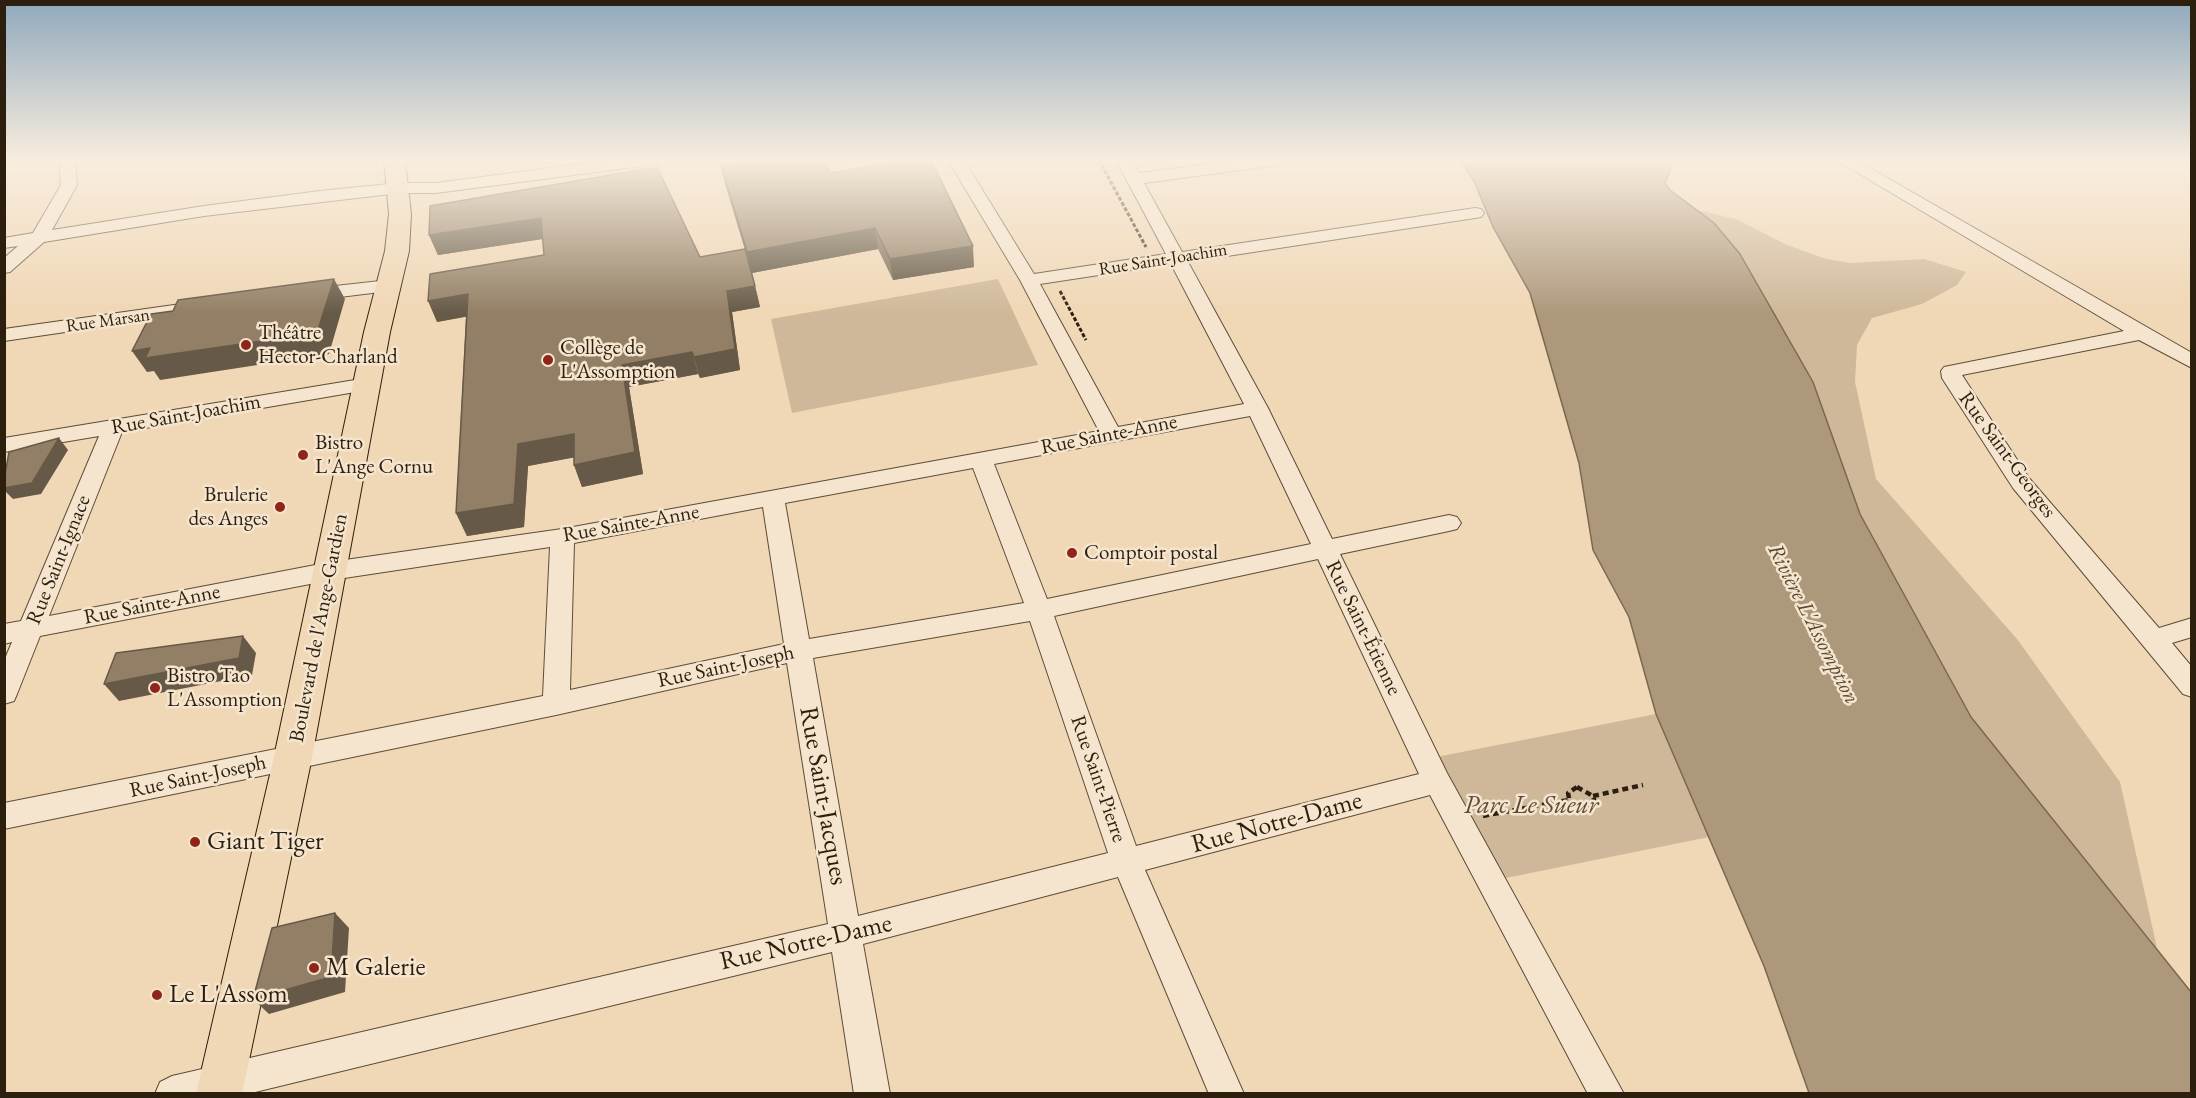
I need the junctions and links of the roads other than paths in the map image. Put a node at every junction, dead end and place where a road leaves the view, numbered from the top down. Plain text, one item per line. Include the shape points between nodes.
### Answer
1 (56, 211) edge
2 (202, 211) edge
3 (398, 211) edge
4 (987, 211) edge
5 (1152, 211) edge
6 (1933, 211) edge
7 (1475, 213) dead end
8 (39, 237) junction
9 (4, 243) edge
10 (1177, 258) junction
11 (4, 268) edge
12 (1029, 280) junction
13 (389, 286) junction
14 (284, 298) edge
15 (202, 308) edge
16 (2143, 333) junction
17 (4, 335) edge
18 (2192, 362) edge
19 (367, 384) junction
20 (1257, 408) junction
21 (113, 427) junction
22 (1112, 435) junction
23 (4, 445) edge
24 (981, 459) junction
25 (773, 498) junction
26 (1449, 523) dead end
27 (562, 537) junction
28 (1324, 548) junction
29 (331, 571) junction
30 (1039, 610) junction
31 (2192, 627) edge
32 (31, 628) junction
33 (4, 634) edge
34 (2154, 639) junction
35 (797, 651) junction
36 (2192, 687) edge
37 (4, 694) edge
38 (556, 704) junction
39 (293, 757) junction
40 (1437, 781) junction
41 (4, 816) edge
42 (1127, 862) junction
43 (847, 934) junction
44 (220, 1087) edge
45 (172, 1094) edge
46 (872, 1094) edge
47 (1227, 1094) edge
48 (1607, 1094) edge

1 - 8 street
2 - 8 street
3 - 13 main road, Boulevard de l'Ange-Gardien via 398,240
4 - 12 street
5 - 10 street, Rue Saint-Étienne
6 - 16 street
7 - 10 street, Rue Saint-Joachim
8 - 9 street
8 - 11 street
10 - 12 street, Rue Saint-Joachim
10 - 20 street, Rue Saint-Étienne
12 - 22 street
13 - 14 street
13 - 19 main road, Boulevard de l'Ange-Gardien
15 - 17 street, Rue Marsan
16 - 18 street
16 - 34 street, Rue Saint-Georges via 1951,371 2021,483
19 - 21 street, Rue Saint-Joachim
19 - 29 main road, Boulevard de l'Ange-Gardien
20 - 22 street, Rue Sainte-Anne
20 - 28 street, Rue Saint-Étienne
21 - 23 street, Rue Saint-Joachim
21 - 32 street, Rue Saint-Ignace
22 - 24 street, Rue Sainte-Anne
24 - 25 street, Rue Sainte-Anne
24 - 30 street, Rue Saint-Pierre
25 - 27 street, Rue Sainte-Anne
25 - 35 street, Rue Saint-Jacques
26 - 28 street, Rue Saint-Joseph
27 - 29 street, Rue Sainte-Anne
27 - 38 street
28 - 30 street, Rue Saint-Joseph
28 - 40 street, Rue Saint-Étienne
29 - 32 street, Rue Sainte-Anne
29 - 39 main road, Boulevard de l'Ange-Gardien
30 - 35 street, Rue Saint-Joseph
30 - 42 street, Rue Saint-Pierre
31 - 34 street
32 - 33 street, Rue Sainte-Anne
32 - 37 street, Rue Saint-Ignace
34 - 36 street, Rue Saint-Georges
35 - 38 street, Rue Saint-Joseph
35 - 43 street, Rue Saint-Jacques
38 - 39 street, Rue Saint-Joseph
39 - 41 street, Rue Saint-Joseph
39 - 44 main road, Boulevard de l'Ange-Gardien
40 - 42 street, Rue Notre-Dame
40 - 48 street, Rue Saint-Étienne
42 - 43 street, Rue Notre-Dame
42 - 47 street, Rue Saint-Pierre
43 - 44 street, Rue Notre-Dame
43 - 46 street, Rue Saint-Jacques
44 - 45 street, Rue Notre-Dame

